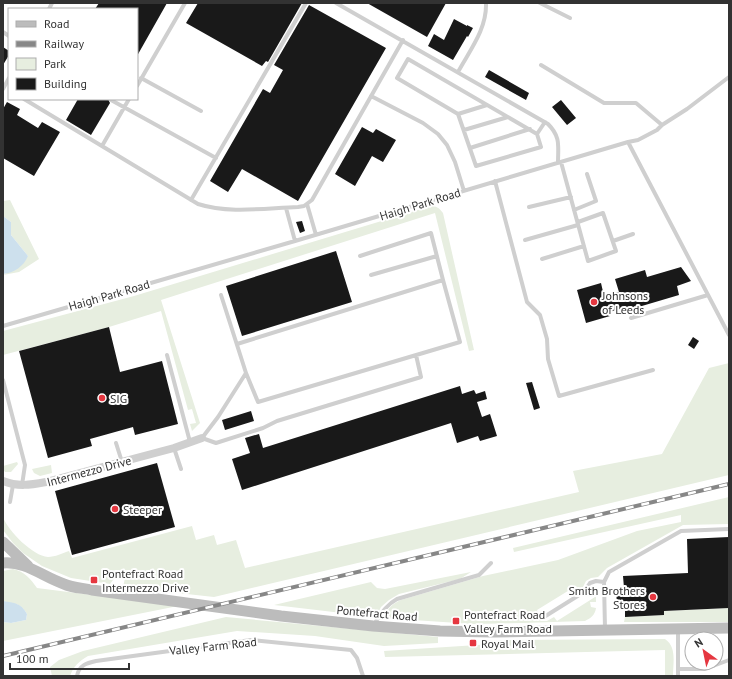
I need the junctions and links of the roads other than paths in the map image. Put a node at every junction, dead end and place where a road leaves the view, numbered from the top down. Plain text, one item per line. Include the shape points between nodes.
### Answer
1 (185, 3) edge
2 (306, 3) edge
3 (336, 3) edge
4 (486, 3) edge
5 (540, 3) edge
6 (570, 18) dead end
7 (403, 40) junction
8 (541, 65) dead end
9 (458, 72) junction
10 (729, 77) edge
11 (141, 78) junction
12 (138, 84) edge
13 (371, 96) junction
14 (26, 100) edge
15 (111, 100) dead end
16 (128, 100) edge
17 (487, 105) junction
18 (124, 108) junction
19 (201, 111) dead end
20 (458, 114) junction
21 (508, 117) junction
22 (545, 122) junction
23 (662, 125) junction
24 (530, 129) junction
25 (464, 130) junction
26 (537, 134) junction
27 (628, 142) junction
28 (102, 146) junction
29 (470, 148) junction
30 (216, 158) junction
31 (559, 162) junction
32 (587, 174) dead end
33 (495, 181) junction
34 (464, 191) junction
35 (571, 197) junction
36 (191, 200) junction
37 (307, 204) junction
38 (529, 207) dead end
39 (286, 208) junction
40 (574, 210) junction
41 (578, 224) junction
42 (633, 234) dead end
43 (316, 235) junction
44 (525, 240) dead end
45 (295, 241) junction
46 (613, 241) junction
47 (584, 246) junction
48 (360, 256) dead end
49 (437, 256) junction
50 (542, 259) dead end
51 (371, 275) dead end
52 (443, 280) junction
53 (221, 295) dead end
54 (708, 295) junction
55 (631, 318) dead end
56 (3, 326) edge
57 (729, 335) edge
58 (237, 344) junction
59 (167, 355) dead end
60 (416, 355) junction
61 (654, 370) dead end
62 (246, 373) junction
63 (3, 380) edge
64 (202, 438) junction
65 (190, 442) junction
66 (116, 443) dead end
67 (174, 448) junction
68 (122, 462) junction
69 (181, 469) dead end
70 (3, 481) edge
71 (13, 485) junction
72 (22, 485) junction
73 (10, 502) dead end
74 (729, 529) edge
75 (3, 542) edge
76 (3, 563) edge
77 (491, 563) dead end
78 (30, 567) junction
79 (604, 582) junction
80 (544, 617) dead end
81 (373, 626) junction
82 (678, 628) junction
83 (729, 628) edge
84 (606, 629) junction
85 (729, 660) edge
86 (678, 669) junction
87 (77, 676) edge
88 (364, 676) edge
89 (678, 676) edge

1 - 11 lane
2 - 30 lane
3 - 7 lane
4 - 9 lane via 486,18 482,31
5 - 6 lane
7 - 9 lane
7 - 13 lane
8 - 23 lane via 604,103 636,103
9 - 22 lane
10 - 23 lane, Haigh Park Road
11 - 12 lane
11 - 19 lane
13 - 34 lane via 423,123 438,134 448,145
13 - 37 lane via 312,200
14 - 28 lane
15 - 18 lane
16 - 18 lane
17 - 20 lane
17 - 20 lane via 408,60 397,78
17 - 21 lane
18 - 28 lane
18 - 30 lane
20 - 25 lane
21 - 24 lane
21 - 25 lane
22 - 26 lane
22 - 31 lane via 554,129 557,136
23 - 27 lane, Haigh Park Road via 638,140
24 - 26 lane
24 - 29 lane
25 - 29 lane
26 - 29 lane via 541,147 476,166
27 - 31 lane, Haigh Park Road
27 - 54 lane
28 - 36 lane
30 - 36 lane
31 - 33 lane, Haigh Park Road
31 - 35 lane
32 - 40 lane via 596,201
33 - 34 lane, Haigh Park Road
33 - 61 lane via 527,302 540,315 548,339 548,359 559,396
34 - 43 lane, Haigh Park Road
35 - 38 lane
35 - 40 lane
36 - 39 lane via 211,208 227,210
37 - 39 lane
37 - 43 lane
39 - 45 lane
40 - 41 lane
41 - 44 lane
41 - 46 lane via 603,213
41 - 47 lane
42 - 46 lane
43 - 45 lane, Haigh Park Road
45 - 56 lane, Haigh Park Road
46 - 47 lane via 616,251 588,261
47 - 50 lane
48 - 49 lane via 431,233
49 - 51 lane
49 - 52 lane
52 - 58 lane
52 - 60 lane via 460,342
53 - 58 lane
54 - 55 lane
54 - 57 lane
58 - 62 lane
59 - 65 lane
60 - 62 lane via 258,402
60 - 64 lane via 421,377 277,421 216,443
62 - 64 lane
63 - 72 lane via 25,466
64 - 65 street, Intermezzo Drive
65 - 67 street, Intermezzo Drive
66 - 68 lane
67 - 68 street, Intermezzo Drive
67 - 69 lane
68 - 72 street, Intermezzo Drive via 46,482
70 - 71 street, Intermezzo Drive
71 - 72 street, Intermezzo Drive
71 - 73 lane
74 - 79 lane via 681,531 614,568
75 - 78 main road, Pontefract Road
76 - 78 main road, Pontefract Road via 18,563
77 - 81 lane via 479,575 397,599 382,612
78 - 81 main road, Pontefract Road via 65,585 92,590
79 - 80 lane via 590,583 584,592
79 - 84 lane
81 - 84 main road, Pontefract Road via 494,632
82 - 83 main road, Pontefract Road
82 - 84 main road, Pontefract Road
82 - 86 lane
85 - 86 lane via 705,669
86 - 89 lane
87 - 88 lane, Valley Farm Road via 84,664 96,661 251,640 351,650

